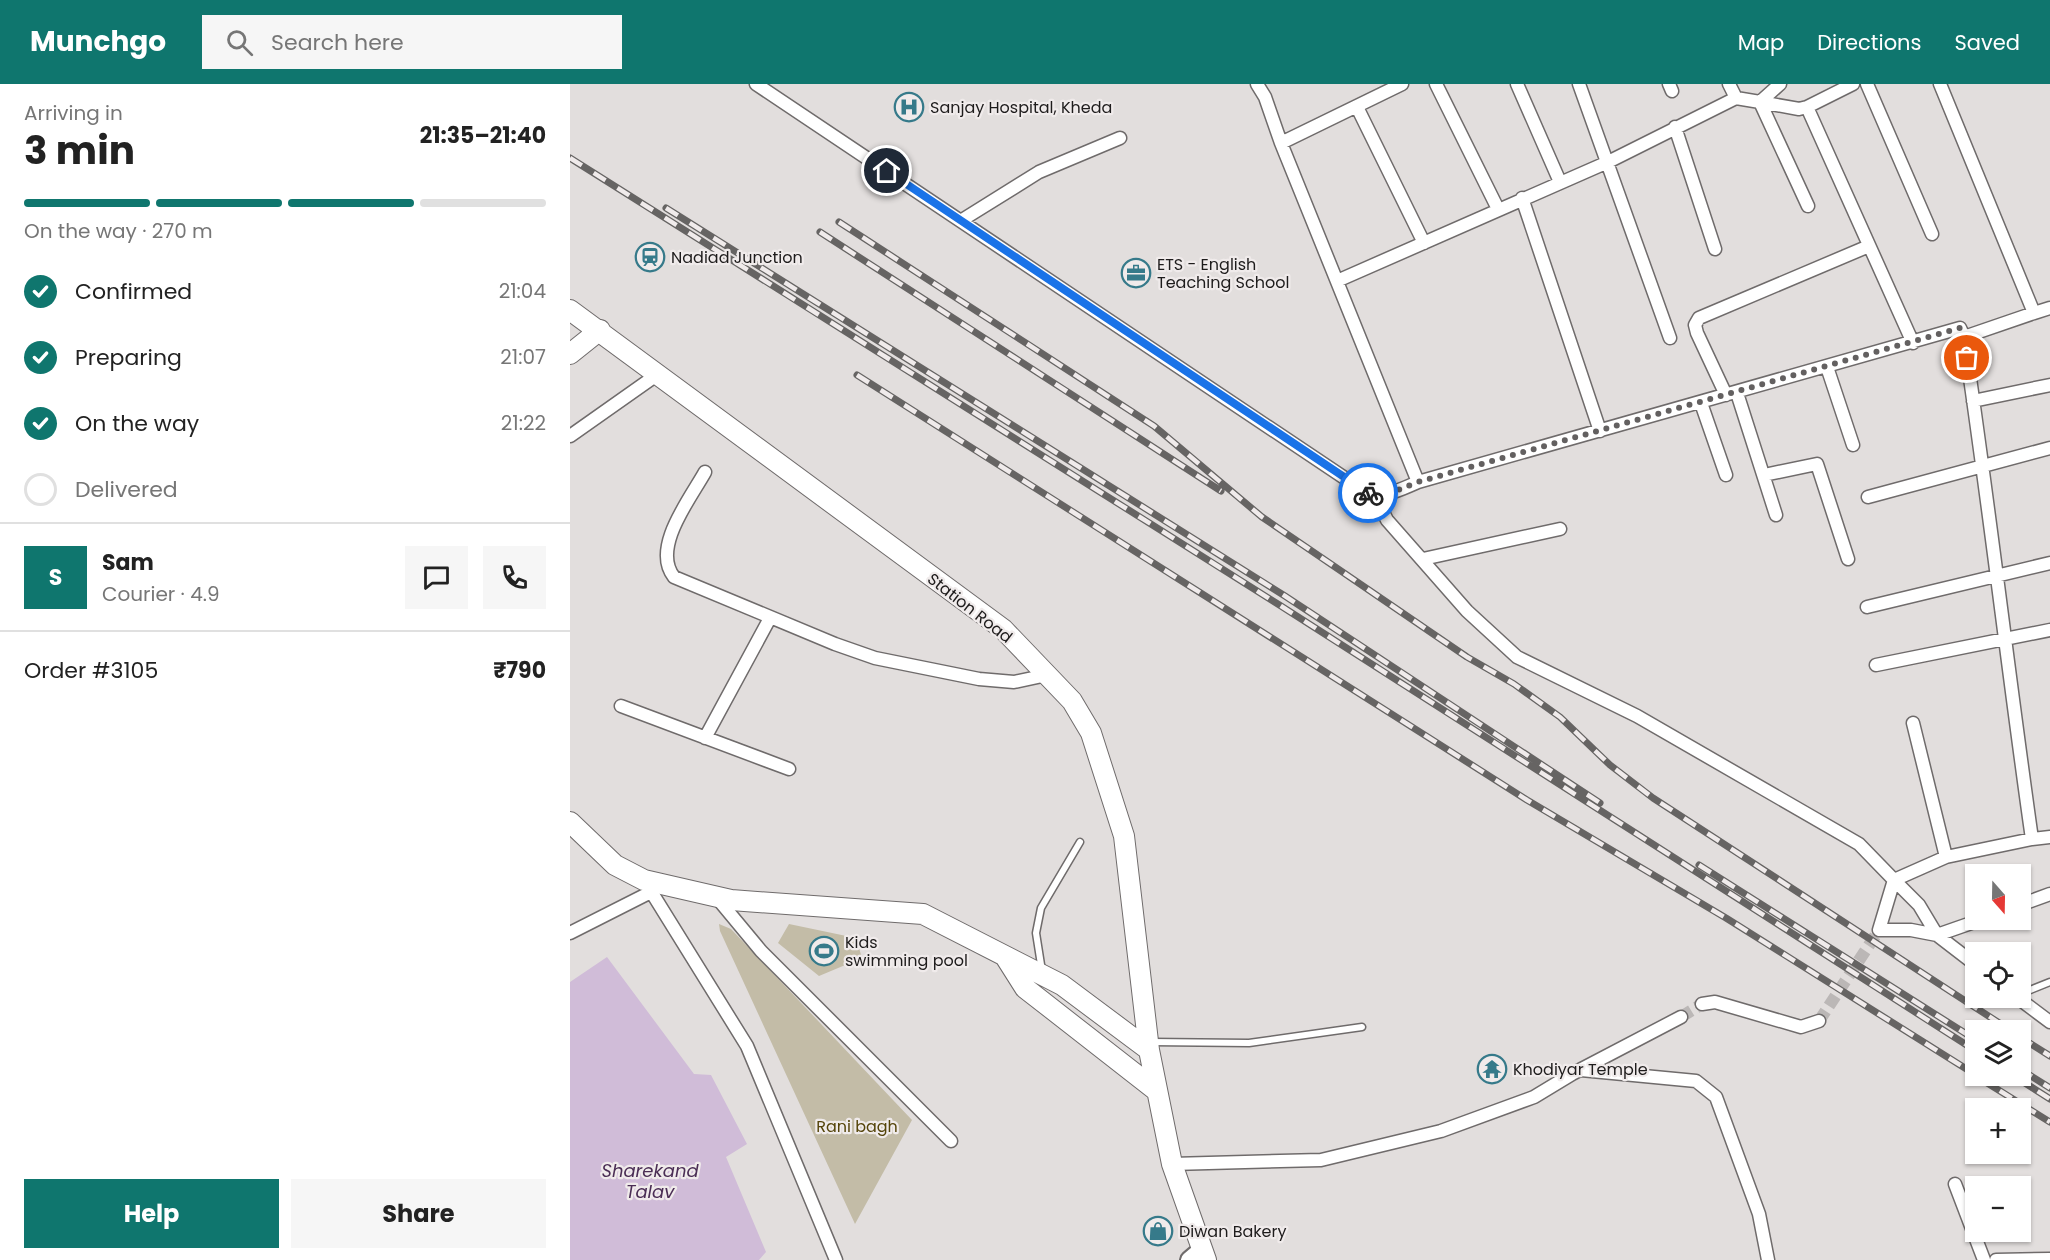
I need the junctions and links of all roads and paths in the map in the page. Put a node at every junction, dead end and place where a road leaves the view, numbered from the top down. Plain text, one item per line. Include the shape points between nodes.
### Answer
1 (756, 84) edge
2 (1257, 84) edge
3 (1402, 84) edge
4 (1436, 84) edge
5 (1517, 84) edge
6 (1580, 84) edge
7 (1729, 84) edge
8 (1780, 84) edge
9 (1853, 84) edge
10 (1867, 84) edge
11 (1955, 84) edge
12 (1941, 87) edge
13 (1736, 98) junction
14 (1760, 102) junction
15 (1357, 107) junction
16 (1808, 108) junction
17 (1676, 127) junction
18 (1120, 138) dead end
19 (1281, 143) junction
20 (1608, 162) junction
21 (1560, 182) junction
22 (1522, 198) junction
23 (1808, 206) dead end
24 (1498, 209) junction
25 (962, 220) junction
26 (1932, 234) dead end
27 (1424, 243) junction
28 (1869, 246) junction
29 (1714, 249) dead end
30 (1337, 281) junction
31 (2050, 308) edge
32 (570, 310) edge
33 (2034, 313) junction
34 (600, 330) junction
35 (1964, 337) junction
36 (1670, 338) dead end
37 (1913, 343) junction
38 (570, 354) edge
39 (1827, 367) junction
40 (658, 374) junction
41 (2050, 385) edge
42 (1732, 394) junction
43 (1973, 401) junction
44 (1701, 403) junction
45 (1600, 431) junction
46 (570, 436) edge
47 (1853, 445) dead end
48 (2050, 448) edge
49 (1983, 465) junction
50 (705, 472) dead end
51 (1726, 475) dead end
52 (1764, 475) junction
53 (1418, 482) junction
54 (1376, 496) junction
55 (1868, 497) dead end
56 (1776, 515) dead end
57 (1560, 529) dead end
58 (1423, 559) junction
59 (1848, 559) dead end
60 (2050, 562) edge
61 (1998, 577) junction
62 (1867, 607) dead end
63 (771, 618) junction
64 (2050, 630) edge
65 (2004, 640) junction
66 (1876, 665) dead end
67 (1047, 675) junction
68 (621, 706) dead end
69 (1913, 723) dead end
70 (705, 738) junction
71 (789, 769) dead end
72 (570, 822) edge
73 (2050, 837) edge
74 (2032, 839) junction
75 (1080, 842) dead end
76 (1946, 857) junction
77 (1894, 880) junction
78 (647, 886) junction
79 (2050, 894) edge
80 (716, 896) junction
81 (2031, 901) edge
82 (1965, 925) edge
83 (570, 933) edge
84 (1937, 935) junction
85 (1004, 956) junction
86 (1965, 957) edge
87 (1042, 975) junction
88 (2050, 982) edge
89 (2031, 991) edge
90 (1702, 1004) tunnel mouth
91 (2031, 1006) edge
92 (1682, 1017) tunnel mouth
93 (1819, 1021) dead end
94 (2050, 1022) edge
95 (1362, 1027) dead end
96 (1148, 1046) junction
97 (1580, 1070) junction
98 (1157, 1091) junction
99 (951, 1141) dead end
100 (1172, 1164) junction
101 (1955, 1184) dead end
102 (1199, 1256) edge
103 (2050, 1258) edge
104 (836, 1260) edge
105 (1768, 1260) edge
106 (1984, 1260) edge
107 (1996, 1260) edge

1 - 25 street
2 - 19 street
3 - 15 street
4 - 24 street
5 - 21 street
6 - 20 street
7 - 13 street
8 - 14 street
9 - 16 street
10 - 26 street
11 - 12 street
12 - 33 street
13 - 14 street
13 - 17 street
14 - 16 street
14 - 23 street
15 - 19 street
15 - 27 street
16 - 28 street
17 - 20 street
17 - 29 street
18 - 25 street via 1039,172
19 - 30 street
20 - 21 street
20 - 36 street
21 - 22 street
22 - 24 street
22 - 45 street
24 - 27 street
25 - 54 street
27 - 30 street
28 - 37 street
28 - 42 street via 1699,318 1695,325 1697,333
30 - 53 street
31 - 33 street
32 - 34 main road, Station Road
33 - 35 street
34 - 38 main road
34 - 40 main road, Station Road
35 - 37 street via 1960,328
35 - 43 street
37 - 39 street
39 - 42 street
39 - 47 street
40 - 46 street
40 - 67 main road, Station Road via 1003,630
41 - 43 street
42 - 44 street
42 - 52 street
43 - 49 street
44 - 45 street
44 - 51 street
45 - 53 street
48 - 49 street
49 - 55 street
49 - 61 street
50 - 63 street via 668,541 670,572
52 - 56 street
52 - 59 street via 1817,464
53 - 54 street
54 - 58 street via 1387,520
57 - 58 street
58 - 77 street via 1467,610 1517,657 1637,716 1859,844
60 - 61 street
61 - 62 street
61 - 65 street
63 - 67 street via 887,660 979,679 1014,682
63 - 70 street
64 - 65 street
65 - 66 street
65 - 74 street
67 - 96 main road, Station Road via 1072,701 1091,733 1124,836
68 - 70 street
69 - 76 street
70 - 71 street
72 - 78 main road via 615,865
73 - 74 street
74 - 76 street
75 - 87 lane via 1041,908 1036,933
76 - 77 street
77 - 84 street via 1919,905
77 - 84 street via 1879,930
78 - 80 main road
78 - 83 street
78 - 104 street via 747,1046
79 - 81 street
80 - 85 main road via 923,914
80 - 99 street via 761,951
82 - 84 street
84 - 86 street
85 - 87 main road
85 - 98 main road via 1025,988
87 - 96 main road
88 - 89 lane
90 - 93 street via 1715,1002 1800,1027
91 - 94 street
92 - 97 street
95 - 96 lane via 1249,1043
96 - 98 main road, Station Road
97 - 100 street via 1534,1097 1441,1131 1321,1160
97 - 105 street via 1688,1079 1705,1085 1716,1097 1759,1214
98 - 100 main road, Station Road
100 - 102 main road, Station Road
101 - 106 street
103 - 107 street

